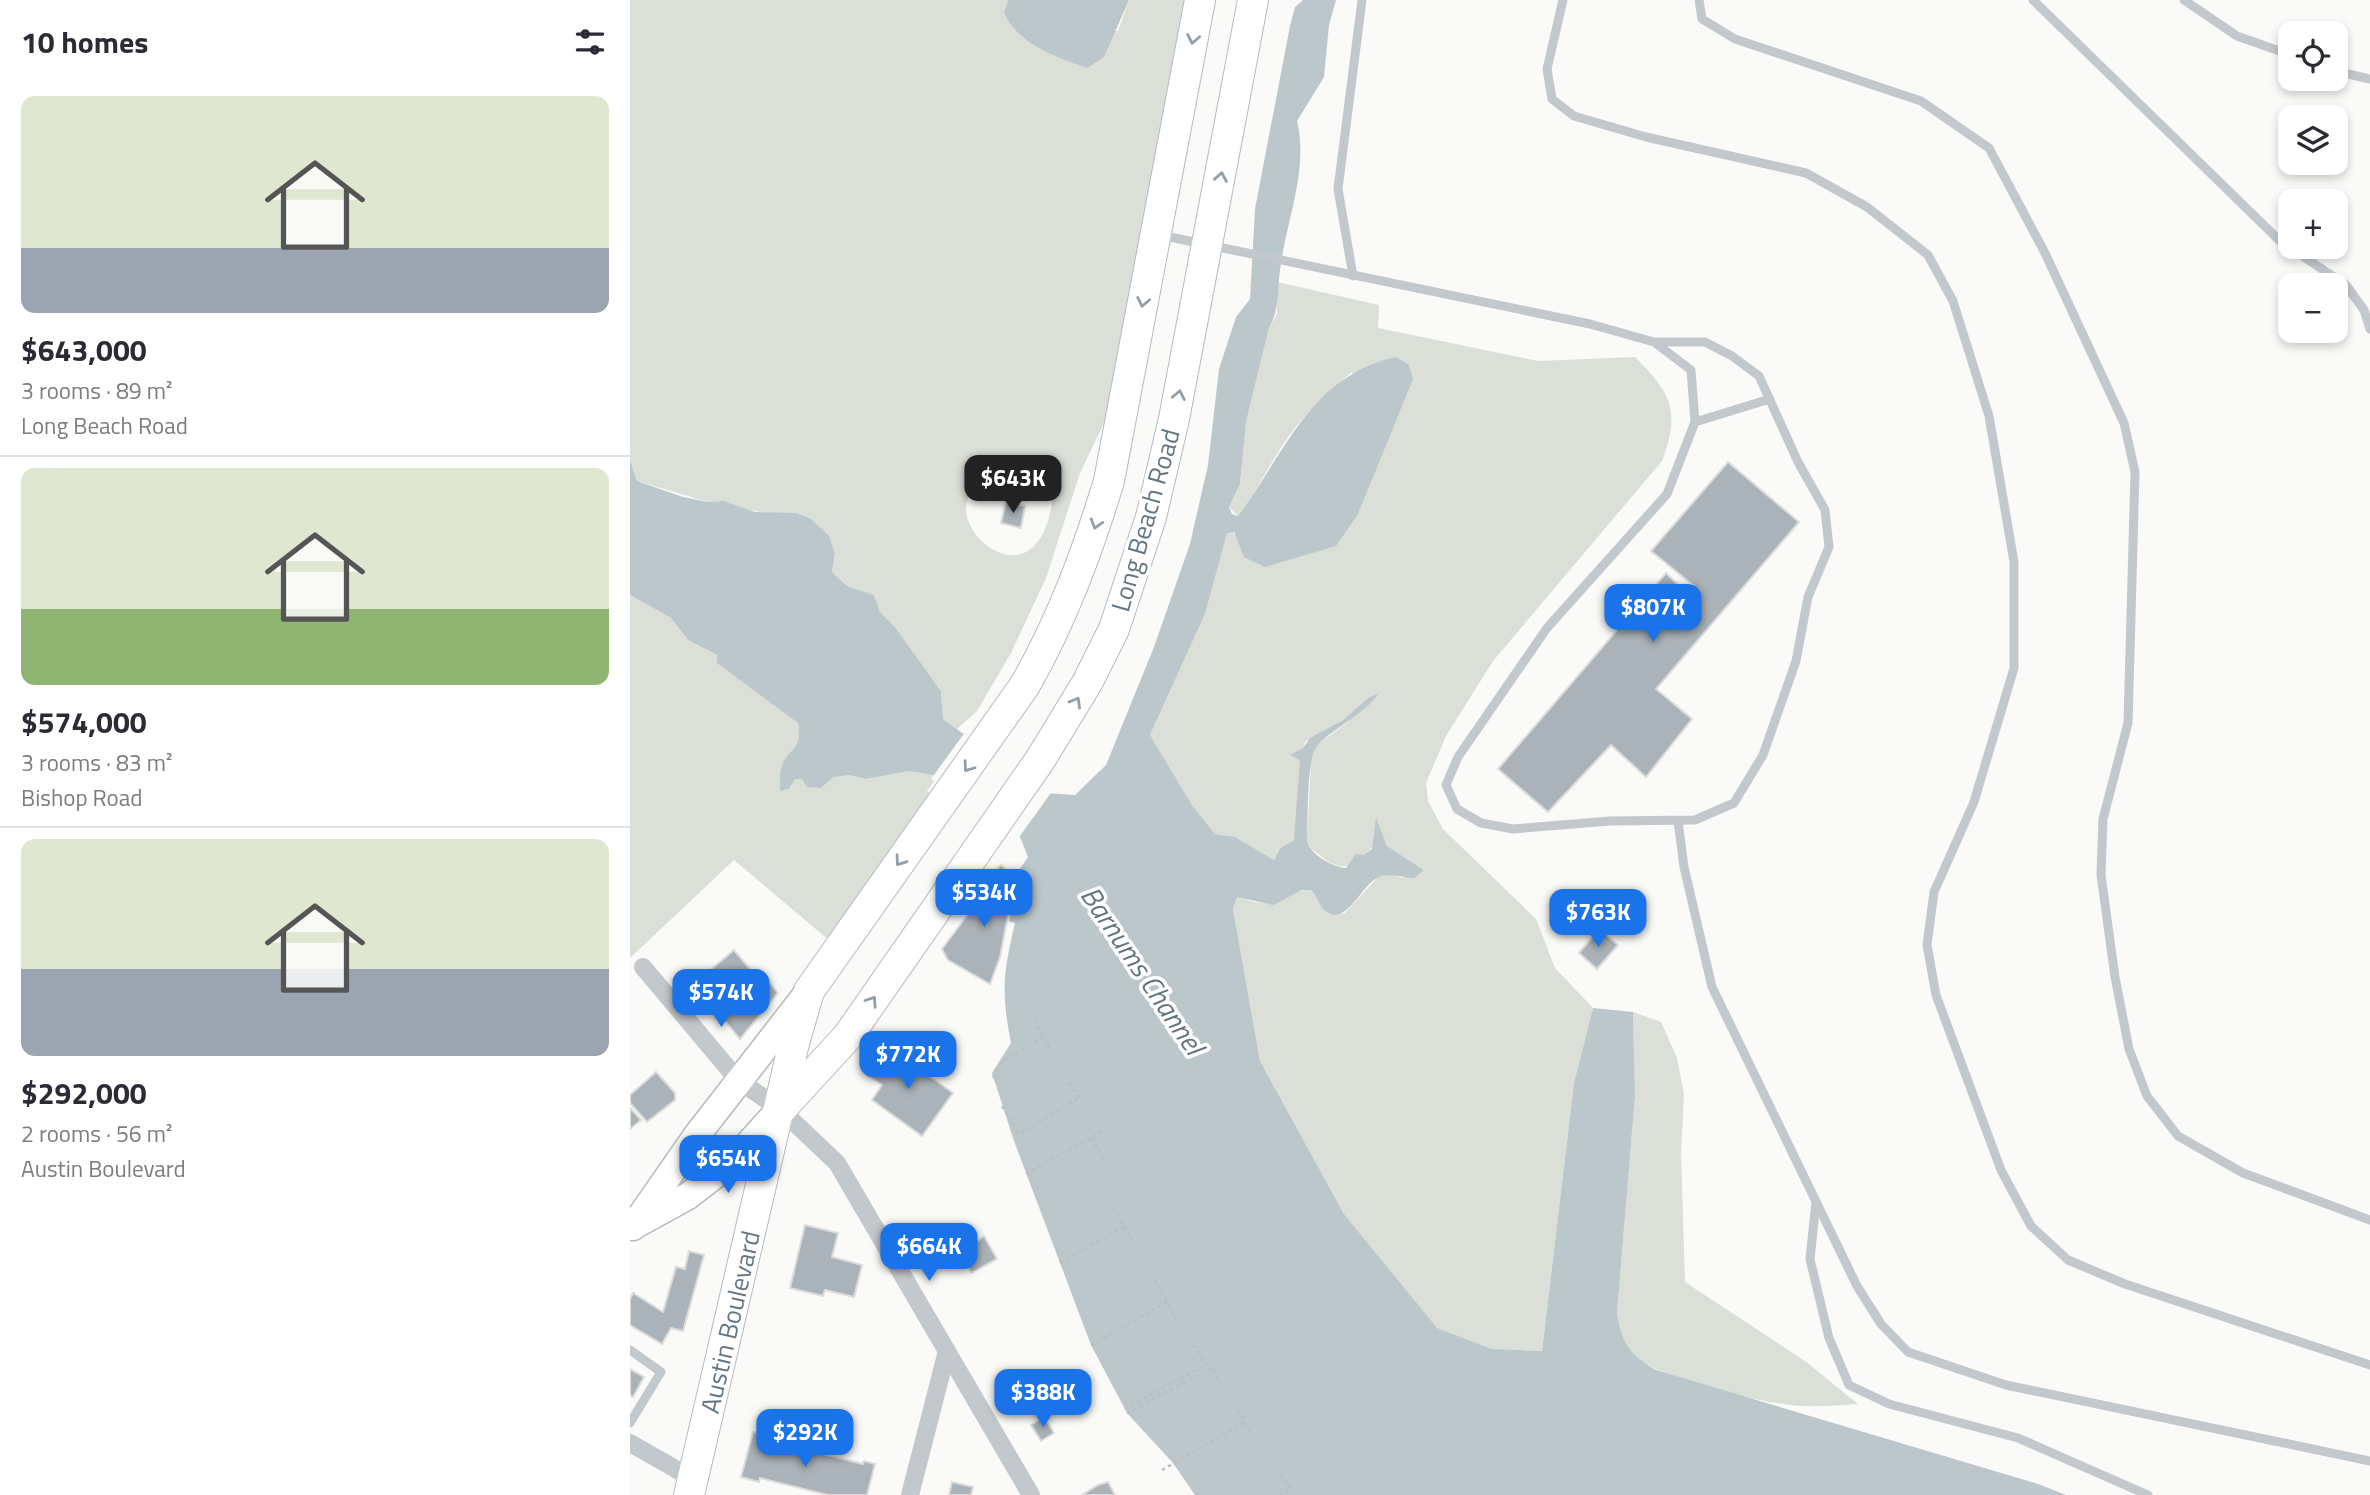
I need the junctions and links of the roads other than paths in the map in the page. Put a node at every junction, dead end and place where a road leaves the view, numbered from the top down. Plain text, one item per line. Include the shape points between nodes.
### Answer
1 (1200, 0) edge
2 (1253, 0) edge
3 (1362, 0) edge
4 (1563, 0) edge
5 (1699, 0) edge
6 (2033, 0) edge
7 (2184, 0) edge
8 (2278, 50) edge
9 (2348, 74) edge
10 (2370, 79) edge
11 (1156, 235) junction
12 (1208, 244) junction
13 (1353, 276) junction
14 (2370, 329) edge
15 (1654, 342) junction
16 (1770, 399) junction
17 (1695, 422) junction
18 (1678, 821) junction
19 (643, 967) dead end
20 (809, 991) junction
21 (738, 1080) junction
22 (780, 1109) junction
23 (1816, 1200) junction
24 (2370, 1220) edge
25 (631, 1226) edge
26 (630, 1350) edge
27 (947, 1351) junction
28 (2370, 1365) edge
29 (630, 1423) edge
30 (630, 1443) edge
31 (2370, 1461) edge
32 (691, 1487) edge
33 (910, 1495) edge
34 (1031, 1495) edge
35 (2148, 1495) edge

1 -> 11 main road, Long Beach Road
12 -> 2 main road, Long Beach Road
3 - 13 lane via 1338,189
4 - 28 lane via 1547,69 1552,99 1574,116 1806,173 1867,207 1928,255 1953,301 1989,416 2014,562 2014,668 1974,802 1934,892 1927,945 1936,995 2001,1170 2031,1226 2068,1260 2124,1284
5 - 24 lane via 1702,19 1735,39 1922,101 1989,148 2045,253 2124,423 2135,472 2128,723 2102,819 2101,875 2129,1049 2147,1096 2178,1136 2243,1173
6 - 14 lane via 2280,241 2346,285 2364,310
7 - 8 lane via 2237,36
9 - 10 lane
11 - 12 lane
11 -> 20 main road, Long Beach Road via 1109,481 1086,556 1053,635 996,728
12 - 13 lane
22 -> 12 main road, Long Beach Road via 848,1036 1041,760 1087,684 1134,576 1174,419
13 - 15 lane via 1590,324
15 - 16 lane via 1704,342 1723,351 1759,376
15 - 17 lane via 1691,370
16 - 17 lane
16 - 18 lane via 1825,510 1829,547 1808,597 1796,661 1763,755 1734,803 1695,820
17 - 18 lane via 1667,494 1547,628 1465,746 1446,785 1457,809 1481,823 1513,830 1610,821
18 - 23 lane via 1712,987
19 - 21 street
20 - 21 main road, Long Beach Road
20 - 22 main road, Long Beach Road
21 - 22 street
21 - 25 main road, Long Beach Road
22 - 25 main road, Long Beach Road via 732,1162 688,1196
22 - 27 street via 837,1163
22 - 32 main road, Austin Boulevard
23 - 31 lane via 1857,1286 1881,1324 1908,1352 2006,1385
23 - 35 lane via 1810,1259 1829,1338 1849,1385 1889,1404 2018,1438
26 - 29 lane via 661,1372
27 - 33 street
27 - 34 street
30 - 32 street

